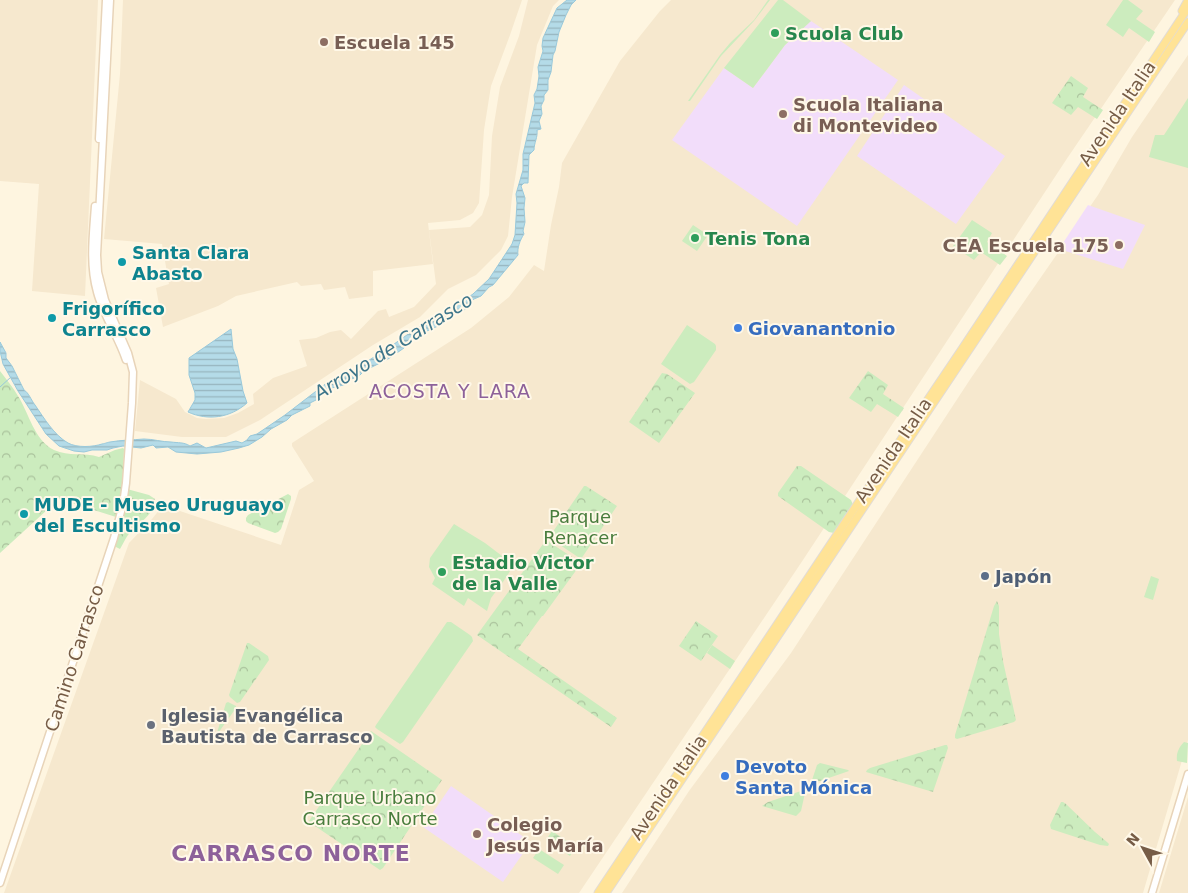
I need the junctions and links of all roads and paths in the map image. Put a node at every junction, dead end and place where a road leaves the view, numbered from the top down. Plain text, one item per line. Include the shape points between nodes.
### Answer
1 (106, 0) edge
2 (110, 0) edge
3 (1188, 0) edge
4 (1188, 8) edge
5 (1180, 18) junction
6 (1188, 22) edge
7 (132, 377) junction
8 (1188, 774) edge
9 (681, 775) junction
10 (0, 883) edge
11 (598, 893) edge
12 (606, 893) edge
13 (1152, 893) edge

1 - 7 main road via 93,264 96,290
2 - 7 main road via 97,264 105,300 131,363
3 - 5 main road
4 - 5 main road, Avenida Italia
5 - 9 main road, Avenida Italia via 692,751
6 - 9 main road, Avenida Italia
7 - 10 main road, Camino Carrasco via 123,504
8 - 13 main road
9 - 11 main road, Avenida Italia
9 - 12 main road, Avenida Italia

